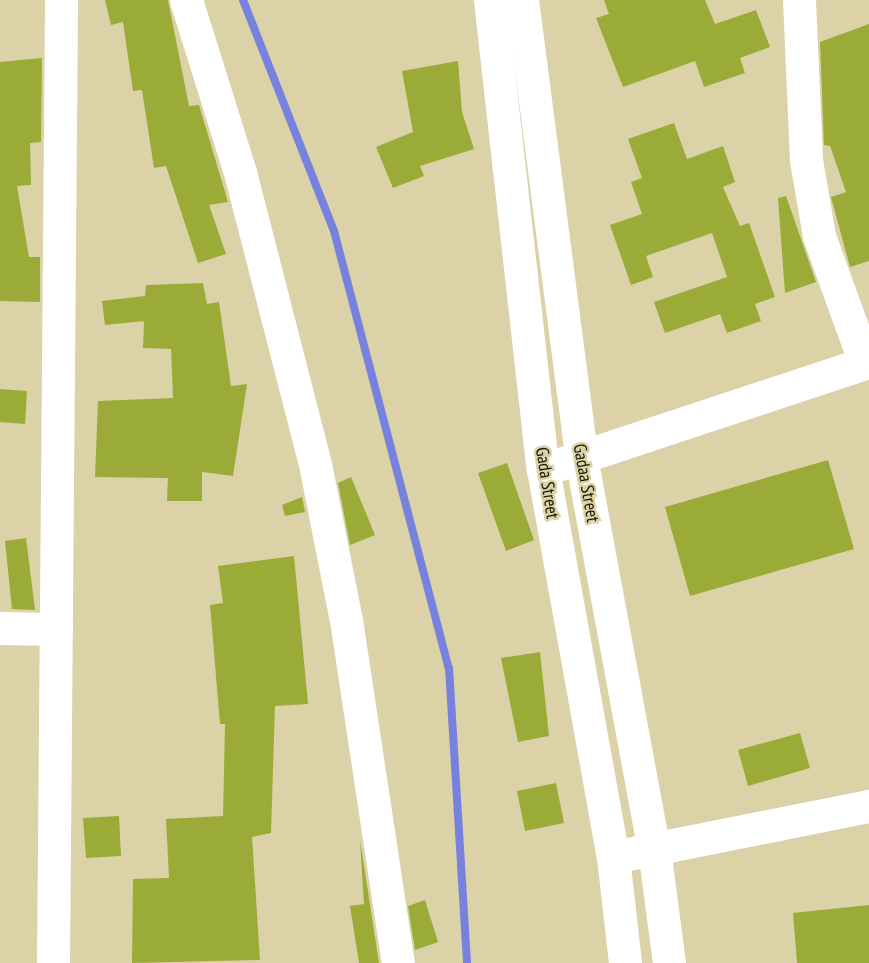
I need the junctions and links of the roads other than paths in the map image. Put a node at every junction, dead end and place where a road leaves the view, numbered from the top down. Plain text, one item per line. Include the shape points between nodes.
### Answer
1 (61, 0) edge
2 (186, 0) edge
3 (490, 0) edge
4 (522, 0) edge
5 (799, 0) edge
6 (867, 363) edge
7 (581, 457) junction
8 (543, 469) junction
9 (0, 628) edge
10 (56, 629) junction
11 (869, 806) edge
12 (654, 849) junction
13 (613, 857) junction
14 (53, 963) edge
15 (398, 963) edge
16 (626, 963) edge
17 (669, 963) edge

1 - 10 street
2 - 15 street via 241,176 316,469 346,620
3 - 8 street, Gada Street
4 - 7 street, Gadaa Street
5 - 6 street via 806,160 819,236
6 - 7 street
7 - 8 street
7 - 12 street, Gadaa Street
8 - 13 street, Gada Street
9 - 10 street
10 - 14 street
11 - 12 street
12 - 13 street
12 - 17 street, Gadaa Street
13 - 16 street, Gada Street

